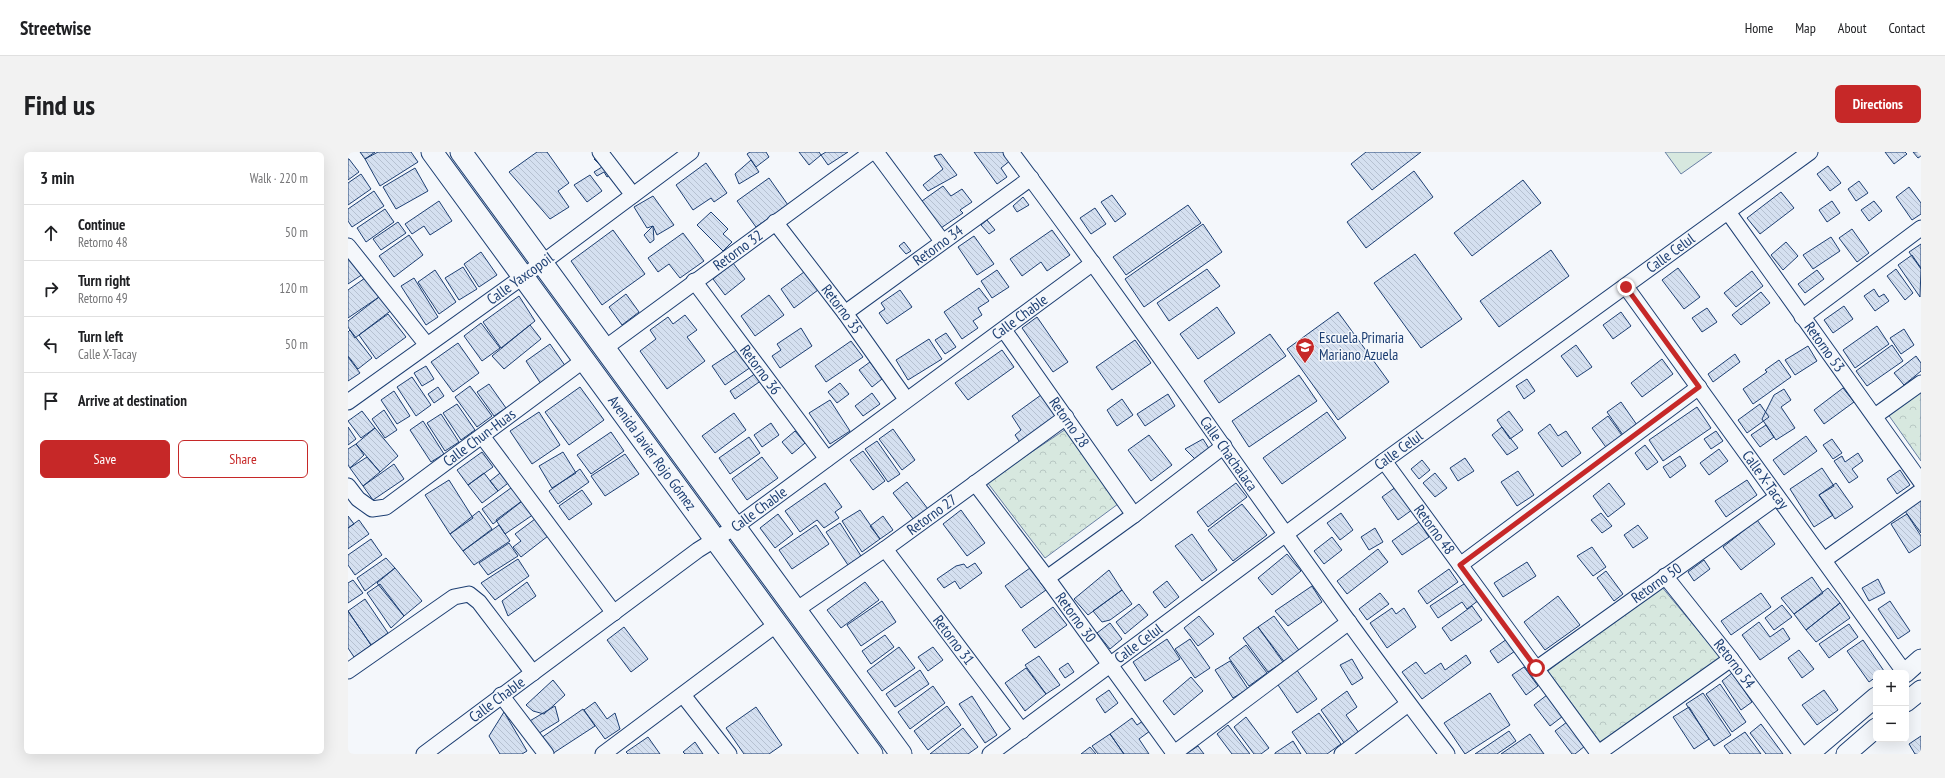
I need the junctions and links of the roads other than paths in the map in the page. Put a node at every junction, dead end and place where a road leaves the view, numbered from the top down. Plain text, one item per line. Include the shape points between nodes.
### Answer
1 (432, 152) edge
2 (461, 152) edge
3 (600, 152) edge
4 (691, 152) edge
5 (872, 152) edge
6 (876, 152) edge
7 (1012, 152) edge
8 (1810, 152) edge
9 (1031, 178) junction
10 (633, 195) junction
11 (1728, 212) junction
12 (775, 222) junction
13 (1921, 228) edge
14 (942, 241) junction
15 (348, 246) edge
16 (542, 263) junction
17 (1093, 263) junction
18 (522, 276) junction
19 (694, 281) junction
20 (1626, 287) junction
21 (845, 313) junction
22 (1802, 316) junction
23 (1004, 330) junction
24 (427, 345) junction
25 (604, 348) junction
26 (584, 360) junction
27 (1921, 382) edge
28 (1699, 387) junction
29 (906, 399) junction
30 (348, 402) edge
31 (1875, 416) junction
32 (1066, 417) junction
33 (482, 436) junction
34 (1224, 446) junction
35 (827, 459) junction
36 (1384, 461) junction
37 (1921, 482) edge
38 (975, 483) junction
39 (348, 486) edge
40 (1921, 491) edge
41 (1777, 497) junction
42 (1134, 515) junction
43 (735, 527) junction
44 (1286, 534) junction
45 (715, 540) junction
46 (885, 549) junction
47 (1824, 560) junction
48 (1460, 565) junction
49 (1665, 576) junction
50 (1047, 578) junction
51 (796, 610) junction
52 (614, 613) junction
53 (1349, 622) junction
54 (777, 624) junction
55 (1731, 659) junction
56 (1921, 659) edge
57 (1111, 665) junction
58 (349, 667) edge
59 (1536, 668) junction
60 (1903, 670) edge
61 (1908, 670) edge
62 (533, 673) junction
63 (1921, 690) edge
64 (501, 695) junction
65 (683, 695) junction
66 (1873, 700) edge
67 (1909, 700) edge
68 (1408, 704) junction
69 (1022, 731) junction
70 (1873, 731) edge
71 (424, 754) edge
72 (546, 754) edge
73 (603, 754) edge
74 (729, 754) edge
75 (872, 754) edge
76 (901, 754) edge
77 (990, 754) edge
78 (1173, 754) edge
79 (1342, 754) edge
80 (1447, 754) edge
81 (1598, 754) edge
82 (1801, 754) edge
83 (1809, 754) edge
84 (1846, 754) edge

1 - 18 main road, Avenida Javier Rojo Gómez
2 - 16 main road, Avenida Javier Rojo Gómez
3 - 10 street
4 - 10 street, Calle Yaxcopoil
5 - 12 street, Retorno 32
6 - 14 street
7 - 9 street, Calle Chachalaca
8 - 11 street, Calle Celul
9 - 14 street, Retorno 34
9 - 17 street, Calle Chachalaca
10 - 16 street, Calle Yaxcopoil
11 - 20 street, Calle Celul
11 - 22 street, Retorno 53
12 - 19 street, Retorno 32
12 - 21 street, Retorno 35
13 - 22 street
14 - 21 street, Retorno 34
15 - 24 street
16 - 18 street, Calle Yaxcopoil
16 - 25 main road, Avenida Javier Rojo Gómez
17 - 23 street, Calle Chable
17 - 34 street, Calle Chachalaca
18 - 24 street, Calle Yaxcopoil
18 - 26 main road, Avenida Javier Rojo Gómez
19 - 25 street, Retorno 32
19 - 35 street, Retorno 36
20 - 28 street, Calle X-Tacay
20 - 36 street, Calle Celul
21 - 29 street, Retorno 35
22 - 31 street, Retorno 53
23 - 29 street, Calle Chable
23 - 32 street, Retorno 28
24 - 30 street, Calle Yaxcopoil
25 - 43 main road, Avenida Javier Rojo Gómez
26 - 33 street, Calle Chun-Huas
26 - 45 main road, Avenida Javier Rojo Gómez
27 - 31 street
28 - 41 street, Calle X-Tacay
28 - 48 street
29 - 35 street, Calle Chable
31 - 37 street, Retorno 53
32 - 38 street, Retorno 27
32 - 42 street, Retorno 28
33 - 39 street, Calle Chun-Huas via 386,507 372,509 358,499
33 - 52 street
34 - 42 street
34 - 44 street, Calle Chachalaca
35 - 43 street, Calle Chable
36 - 44 street, Calle Celul
36 - 48 street, Retorno 48
38 - 46 street, Retorno 27
38 - 50 street, Retorno 30
40 - 47 street
41 - 47 street, Calle X-Tacay
41 - 49 street, Retorno 50
42 - 50 street
43 - 45 street, Calle Chable
43 - 51 main road, Avenida Javier Rojo Gómez
44 - 53 street, Calle Chachalaca
44 - 57 street, Calle Celul
45 - 52 street, Calle Chable
45 - 54 main road, Avenida Javier Rojo Gómez
46 - 51 street, Retorno 27
46 - 69 street, Retorno 31
47 - 60 street, Calle X-Tacay
48 - 59 street, Retorno 48
49 - 55 street, Retorno 54
49 - 59 street, Retorno 50
50 - 57 street, Retorno 30
51 - 76 main road, Avenida Javier Rojo Gómez
52 - 62 street, Calle Chable
53 - 68 street, Calle Chachalaca
53 - 78 street
54 - 65 street
54 - 75 main road, Avenida Javier Rojo Gómez
55 - 81 street
55 - 82 street, Retorno 54
56 - 61 street
57 - 69 street, Calle Celul
57 - 78 street, Retorno 30
58 - 62 street via 454,597 468,594 480,602
59 - 81 street, Retorno 48
62 - 64 street, Calle Chable
63 - 67 street
64 - 71 street, Calle Chable
64 - 72 street
65 - 73 street
65 - 74 street
66 - 83 street
68 - 79 street
68 - 80 street, Calle Chachalaca
69 - 77 street, Calle Celul
70 - 84 street

